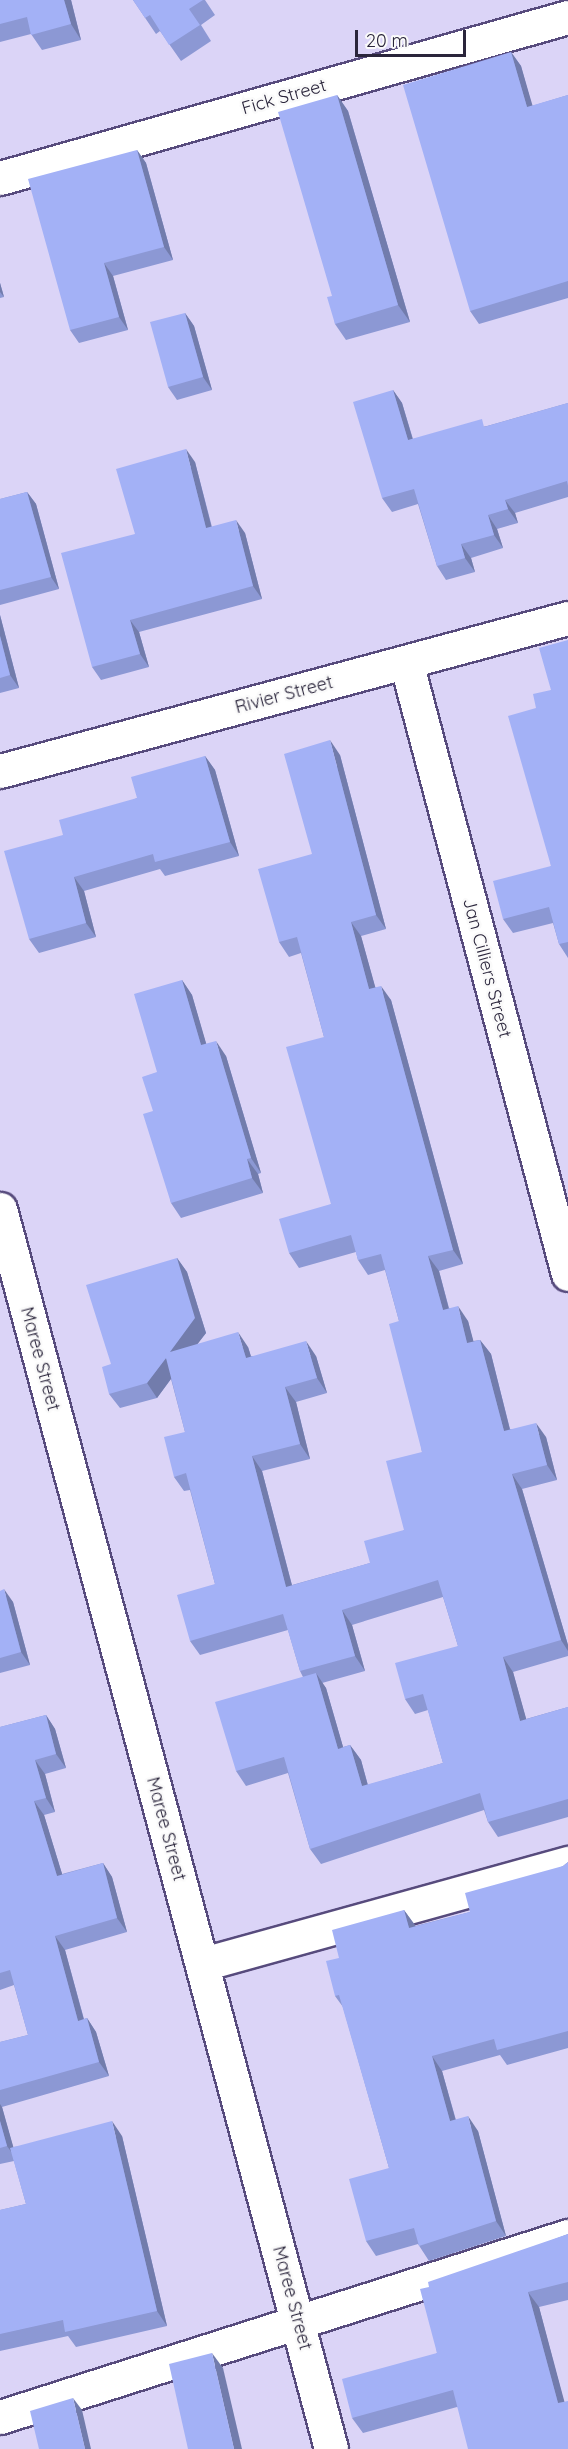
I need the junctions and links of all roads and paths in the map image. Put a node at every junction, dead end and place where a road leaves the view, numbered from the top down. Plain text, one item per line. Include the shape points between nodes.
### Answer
1 (568, 16) edge
2 (0, 178) edge
3 (568, 618) edge
4 (406, 662) junction
5 (0, 771) edge
6 (0, 1209) edge
7 (568, 1274) edge
8 (568, 1863) edge
9 (202, 1964) junction
10 (568, 2236) edge
11 (299, 2323) junction
12 (0, 2417) edge
13 (331, 2449) edge

1 - 2 street, Fick Street
3 - 4 street, Rivier Street
4 - 5 street, Rivier Street
4 - 7 street, Jan Cilliers Street
6 - 9 street, Maree Street
8 - 9 street
9 - 11 street, Maree Street
10 - 11 street
11 - 12 street
11 - 13 street, Maree Street

